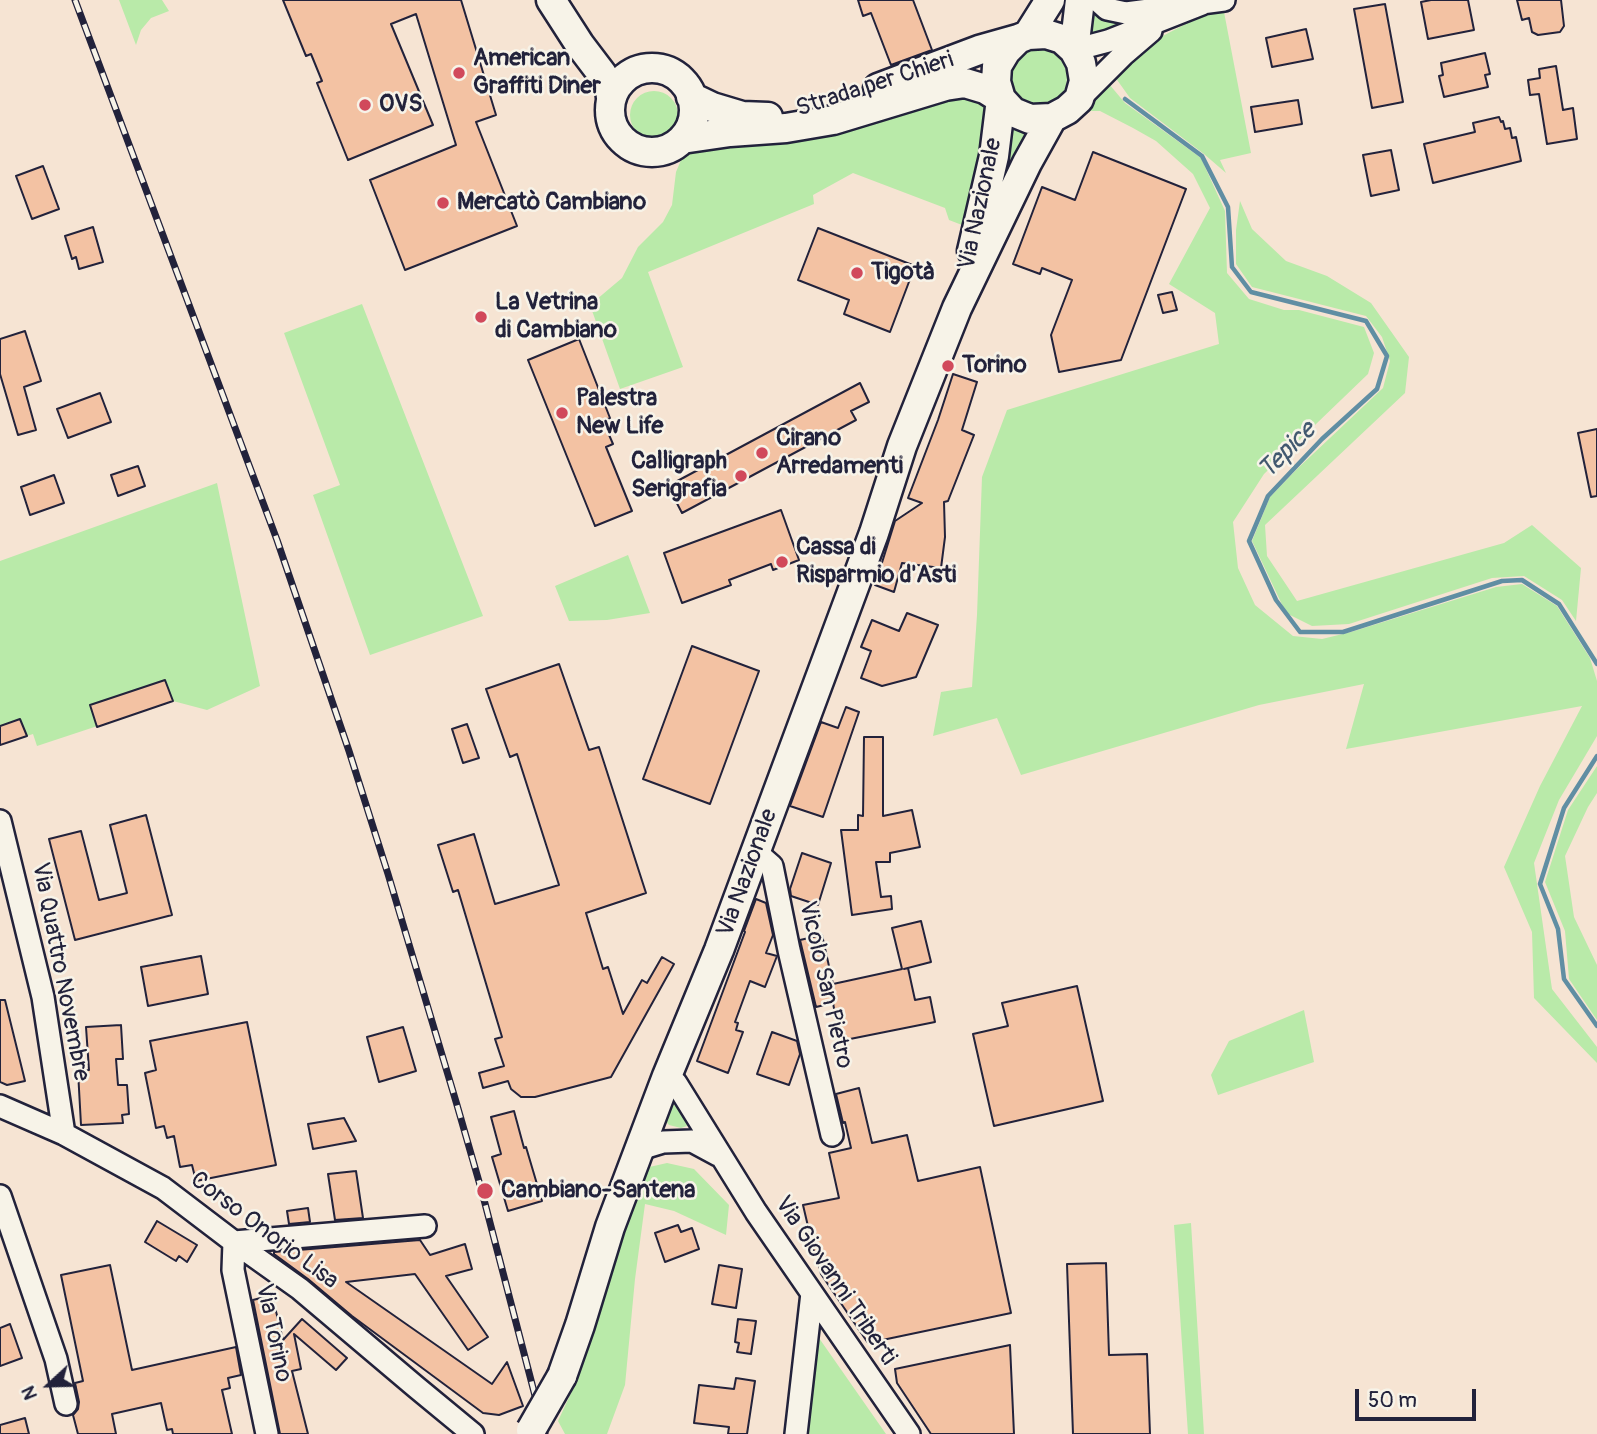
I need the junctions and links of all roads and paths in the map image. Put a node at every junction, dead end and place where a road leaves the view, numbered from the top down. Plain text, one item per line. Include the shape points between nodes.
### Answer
1 (1050, 0) edge
2 (1080, 0) edge
3 (1097, 0) edge
4 (1224, 0) edge
5 (554, 4) edge
6 (1202, 4) junction
7 (1166, 19) junction
8 (1023, 37) junction
9 (1074, 50) junction
10 (638, 70) junction
11 (691, 97) junction
12 (611, 98) junction
13 (1000, 99) junction
14 (1079, 99) junction
15 (1052, 118) junction
16 (682, 139) junction
17 (957, 308) junction
18 (0, 821) edge
19 (755, 852) junction
20 (667, 1076) junction
21 (0, 1105) edge
22 (64, 1134) junction
23 (832, 1135) dead end
24 (640, 1149) junction
25 (720, 1156) junction
26 (0, 1196) edge
27 (425, 1226) dead end
28 (234, 1242) junction
29 (812, 1293) junction
30 (66, 1404) dead end
31 (530, 1432) edge
32 (267, 1434) edge
33 (473, 1434) edge
34 (796, 1434) edge
35 (908, 1434) edge

1 - 8 main road, Via Nazionale
2 - 9 main road
3 - 6 street via 1107,9 1126,13
4 - 6 street
5 - 10 main road via 586,35
5 - 12 main road via 602,74
6 - 7 street
7 - 9 street
7 - 14 street
8 - 9 main road via 1046,34 1062,39
8 - 11 main road, Strada per Chieri via 801,112 742,116
8 - 13 main road, Via Nazionale via 1006,51 998,66
9 - 14 main road via 1084,81
10 - 11 main road via 665,70 676,76
10 - 12 main road via 622,80
11 - 16 main road via 692,120
12 - 16 main road via 611,121 623,141 633,147 655,152
13 - 15 main road, Via Nazionale via 1013,112 1030,119
13 - 16 main road, Strada per Chieri via 965,83 833,120
13 - 17 main road, Via Nazionale via 994,156
14 - 15 main road, Via Nazionale
15 - 17 main road, Via Nazionale
17 - 19 main road, Via Nazionale via 902,446
18 - 22 street, Via Quattro Novembre via 43,998
19 - 20 main road, Via Nazionale
19 - 23 street, Vicolo San Pietro via 772,866
20 - 24 main road, Via Nazionale
20 - 25 street, Via Giovanni Triberti via 676,1083
21 - 22 street, Corso Onorio Lisa
22 - 28 street, Corso Onorio Lisa via 163,1188
24 - 25 street via 663,1142 692,1142
24 - 31 main road, Via Nazionale, bridge via 562,1376
25 - 29 street, Via Giovanni Triberti
26 - 30 street via 56,1359
27 - 28 street
28 - 32 street, Via Torino via 233,1270
28 - 33 street, Corso Onorio Lisa via 300,1289
29 - 34 street
29 - 35 street, Via Giovanni Triberti

